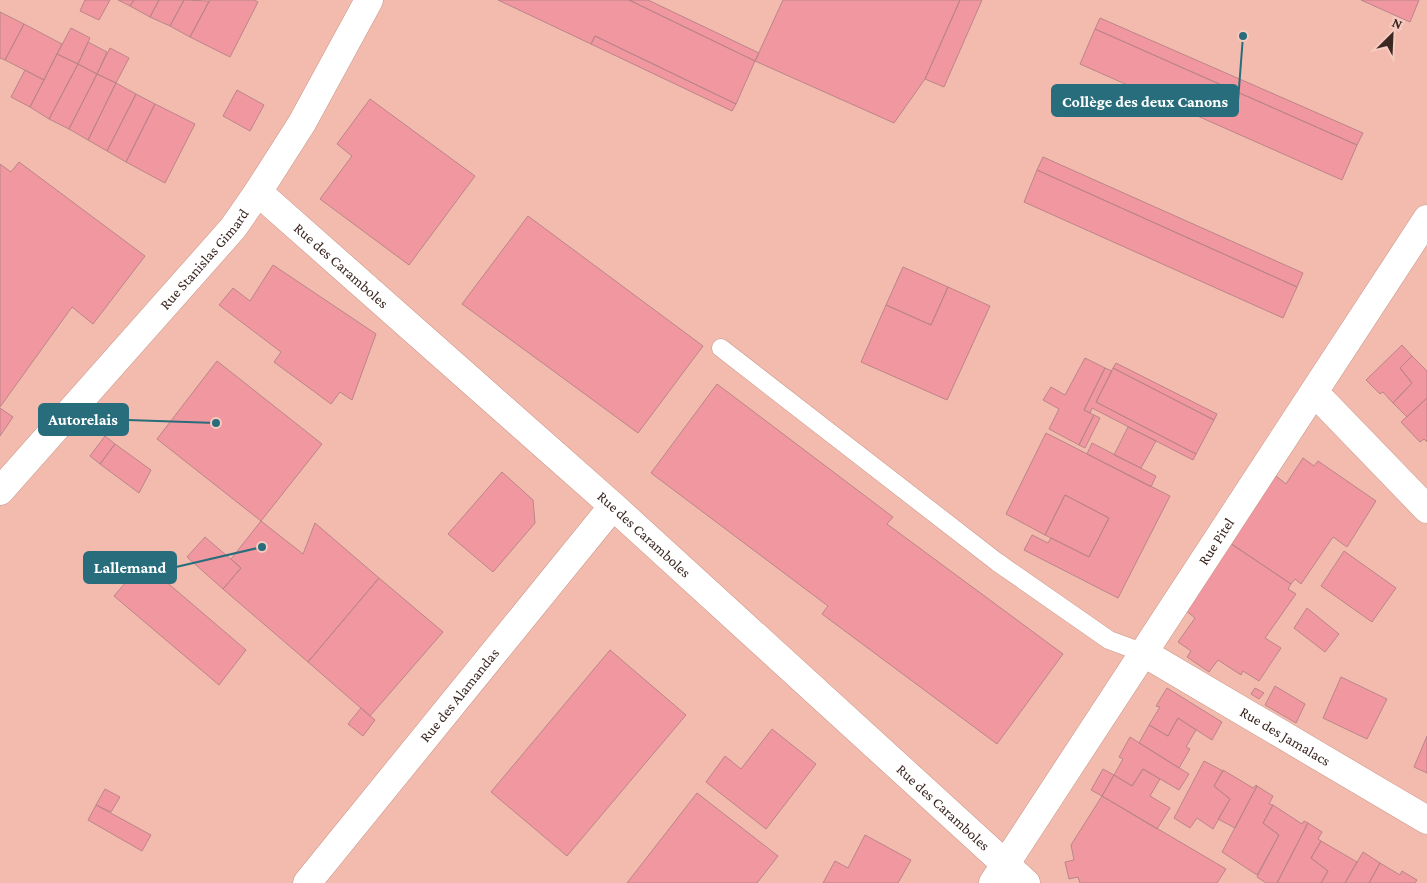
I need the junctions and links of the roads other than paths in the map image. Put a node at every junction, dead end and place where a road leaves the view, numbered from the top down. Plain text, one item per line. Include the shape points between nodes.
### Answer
1 (369, 0) edge
2 (258, 192) junction
3 (1427, 219) edge
4 (721, 348) dead end
5 (1314, 392) junction
6 (0, 491) edge
7 (613, 506) junction
8 (1427, 509) edge
9 (1144, 653) junction
10 (1427, 820) edge
11 (1000, 874) edge
12 (307, 883) edge
13 (1026, 883) edge

1 - 2 street, Rue Stanislas Gimard via 302,123
2 - 6 street, Rue Stanislas Gimard via 233,228
2 - 7 street, Rue des Caramboles
3 - 5 street, Rue Pitel
4 - 9 lane via 997,562 1109,640
5 - 8 street
5 - 9 street, Rue Pitel
7 - 11 street, Rue des Caramboles
7 - 12 street, Rue des Alamandas
9 - 10 street, Rue des Jamalacs
9 - 11 street, Rue Pitel
11 - 13 street, Rue des Caramboles

